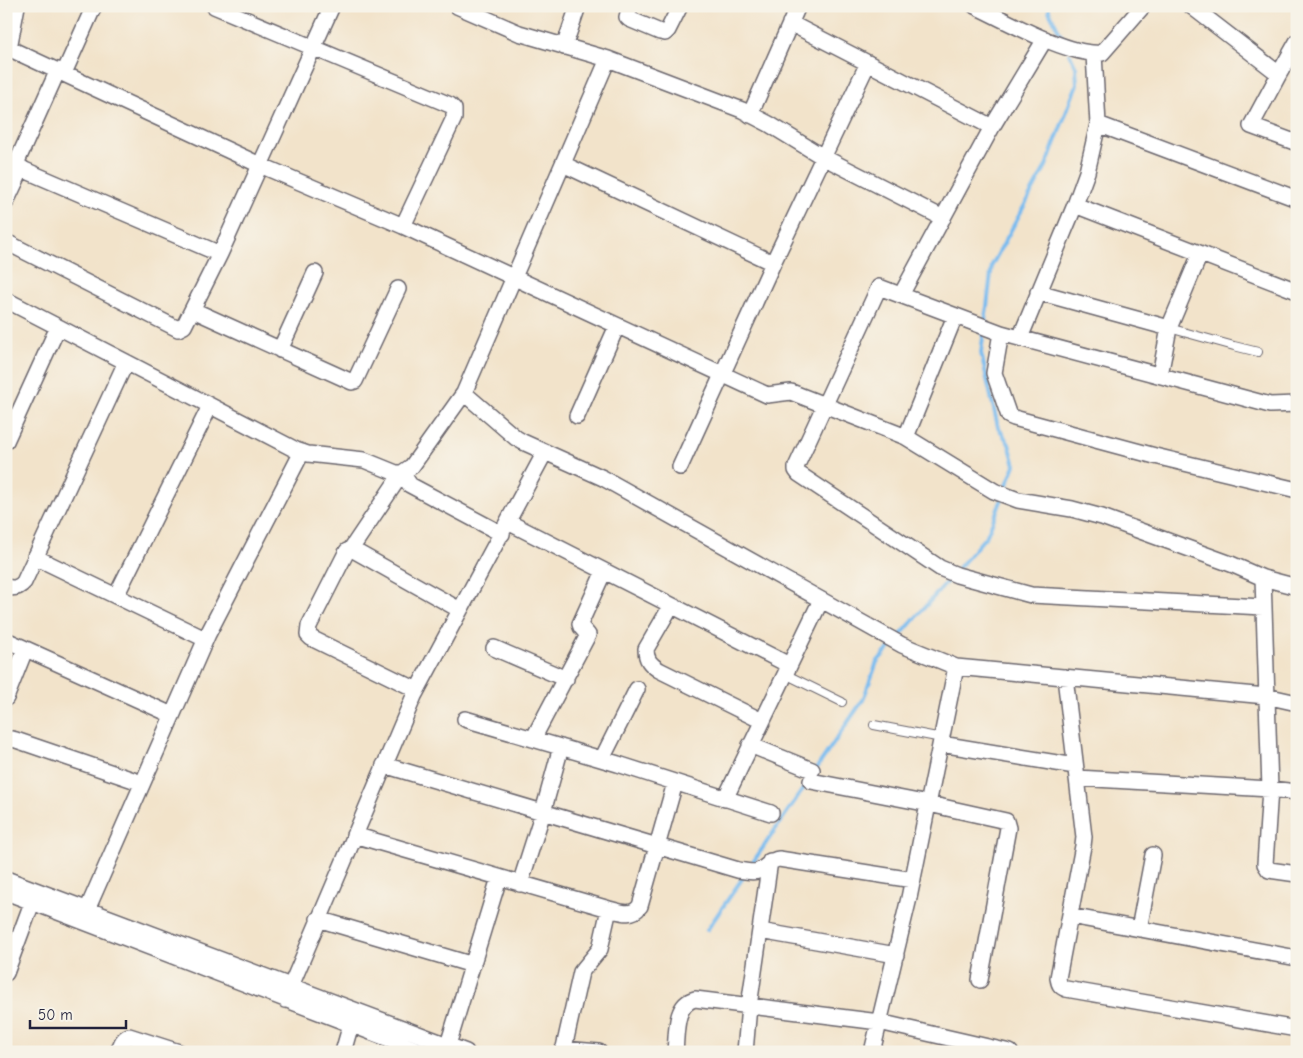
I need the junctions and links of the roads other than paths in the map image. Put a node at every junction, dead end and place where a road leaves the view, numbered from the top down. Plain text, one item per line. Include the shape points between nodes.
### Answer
1 (17, 6) edge
2 (94, 6) edge
3 (214, 6) edge
4 (332, 6) edge
5 (457, 6) edge
6 (578, 6) edge
7 (630, 6) edge
8 (680, 6) edge
9 (798, 6) edge
10 (975, 6) edge
11 (1143, 6) edge
12 (1191, 6) edge
13 (790, 23) junction
14 (1050, 42) junction
15 (1297, 42) edge
16 (7, 47) edge
17 (564, 47) junction
18 (314, 48) junction
19 (1094, 54) junction
20 (608, 59) junction
21 (868, 63) junction
22 (61, 72) junction
23 (1279, 74) junction
24 (750, 115) junction
25 (1098, 124) junction
26 (992, 128) junction
27 (1297, 144) edge
28 (823, 157) junction
29 (563, 164) junction
30 (14, 165) edge
31 (260, 165) junction
32 (1297, 200) edge
33 (6, 202) edge
34 (1075, 205) junction
35 (943, 218) junction
36 (403, 226) junction
37 (6, 242) edge
38 (220, 254) junction
39 (1200, 254) junction
40 (773, 263) junction
41 (315, 273) dead end
42 (514, 278) junction
43 (398, 289) dead end
44 (1038, 292) junction
45 (1297, 292) edge
46 (901, 295) junction
47 (6, 300) edge
48 (192, 310) junction
49 (955, 316) junction
50 (617, 326) junction
51 (58, 327) junction
52 (1170, 328) junction
53 (999, 333) junction
54 (1020, 338) junction
55 (280, 350) junction
56 (1258, 352) dead end
57 (126, 362) junction
58 (722, 373) junction
59 (1160, 376) junction
60 (464, 393) junction
61 (824, 404) junction
62 (1297, 404) edge
63 (210, 406) junction
64 (576, 416) dead end
65 (906, 437) junction
66 (6, 440) edge
67 (302, 452) junction
68 (545, 452) junction
69 (680, 467) dead end
70 (402, 473) junction
71 (1297, 490) edge
72 (505, 528) junction
73 (351, 550) junction
74 (35, 557) junction
75 (604, 572) junction
76 (1263, 578) junction
77 (6, 587) edge
78 (1297, 587) edge
79 (116, 596) junction
80 (821, 600) junction
81 (671, 606) junction
82 (1263, 607) junction
83 (460, 610) junction
84 (6, 640) edge
85 (205, 640) junction
86 (494, 648) dead end
87 (25, 650) junction
88 (956, 667) junction
89 (787, 670) junction
90 (1065, 677) junction
91 (566, 678) junction
92 (636, 689) dead end
93 (417, 690) junction
94 (1266, 696) junction
95 (6, 698) edge
96 (842, 702) dead end
97 (1297, 702) edge
98 (172, 715) junction
99 (465, 719) dead end
100 (762, 721) junction
101 (874, 725) dead end
102 (533, 739) junction
103 (6, 741) edge
104 (941, 741) junction
105 (750, 745) junction
106 (561, 747) junction
107 (602, 760) junction
108 (384, 765) junction
109 (1076, 772) junction
110 (142, 783) junction
111 (675, 783) junction
112 (1270, 789) junction
113 (1297, 792) edge
114 (725, 799) junction
115 (929, 804) junction
116 (543, 812) junction
117 (771, 813) dead end
118 (354, 835) junction
119 (657, 846) junction
120 (1153, 854) dead end
121 (770, 861) junction
122 (1297, 874) edge
123 (499, 878) junction
124 (6, 880) edge
125 (913, 880) junction
126 (520, 884) junction
127 (6, 892) edge
128 (34, 896) junction
129 (609, 909) junction
130 (87, 910) junction
131 (1070, 916) junction
132 (318, 919) junction
133 (1139, 929) junction
134 (760, 931) junction
135 (896, 955) junction
136 (1297, 958) edge
137 (472, 965) junction
138 (6, 973) edge
139 (980, 980) dead end
140 (287, 993) junction
141 (749, 1006) junction
142 (353, 1018) junction
143 (879, 1022) junction
144 (1297, 1029) edge
145 (448, 1045) junction
146 (563, 1050) edge
147 (118, 1052) edge
148 (179, 1052) edge
149 (344, 1052) edge
150 (423, 1052) edge
151 (466, 1052) edge
152 (599, 1052) edge
153 (675, 1052) edge
154 (745, 1052) edge
155 (872, 1052) edge
156 (1010, 1052) edge

1 - 16 street
2 - 22 street
3 - 18 street
4 - 18 street
5 - 17 street
6 - 17 street
7 - 8 street via 629,19 664,32
9 - 13 street
10 - 14 street
11 - 19 street via 1102,53
12 - 23 street
13 - 21 street
13 - 24 street
14 - 19 street
14 - 26 street
15 - 23 street
16 - 22 street
17 - 20 street
18 - 31 street
18 - 36 street via 454,109 454,118
19 - 25 street
20 - 24 street
20 - 29 street
21 - 26 street
21 - 28 street
22 - 30 street
22 - 31 street
23 - 27 street via 1252,126
24 - 28 street
25 - 32 street
25 - 34 street via 1087,172
26 - 35 street
28 - 35 street
28 - 40 street
29 - 40 street
29 - 42 street
30 - 33 street
30 - 38 street
31 - 36 street
31 - 38 street
34 - 39 street
34 - 44 street
35 - 46 street
36 - 42 street
37 - 48 street via 178,329 184,326
38 - 48 street
39 - 45 street
39 - 52 street
40 - 58 street
41 - 55 street
42 - 50 street
42 - 60 street
43 - 55 street via 356,381
44 - 52 street
44 - 54 street
46 - 49 street
46 - 61 street via 879,287
47 - 51 street
48 - 55 street
49 - 53 street
49 - 65 street
50 - 58 street
50 - 64 street
51 - 57 street
51 - 66 street
52 - 56 lane
52 - 59 street
53 - 54 street
53 - 71 street via 994,373 1009,416
54 - 59 street
57 - 63 street
57 - 74 street
58 - 61 street via 767,395 791,392
58 - 69 street
59 - 62 street via 1270,404
60 - 68 street via 516,438
60 - 70 street via 412,466
61 - 65 street
61 - 82 street via 796,470 940,568 1031,595
63 - 67 street
63 - 79 street
65 - 76 street via 994,491 1018,500 1102,517
67 - 70 street via 364,460
67 - 85 street
68 - 72 street
68 - 80 street via 602,478
70 - 72 street via 410,485
70 - 73 street
72 - 75 street
72 - 83 street
73 - 83 street
73 - 93 street via 347,551 309,626 308,635
74 - 77 street via 20,586
74 - 79 street
75 - 81 street
75 - 91 street via 580,624 588,635
76 - 78 street
76 - 82 street
79 - 85 street
80 - 88 street via 902,645
80 - 89 street
81 - 89 street
81 - 100 street via 646,649 649,663
82 - 94 street
83 - 93 street
84 - 87 street
85 - 98 street
86 - 91 street
87 - 95 street
87 - 98 street
88 - 90 street
88 - 104 street
89 - 96 lane
89 - 100 street
90 - 94 street
90 - 109 street
91 - 102 street
92 - 107 street
93 - 108 street
94 - 97 street
94 - 112 street
98 - 110 street
99 - 102 street
100 - 105 street
101 - 104 lane
102 - 106 street
103 - 110 street via 16,740
104 - 109 street
104 - 115 street
105 - 114 street
105 - 115 street via 812,776
106 - 107 street
106 - 116 street
107 - 111 street
108 - 116 street
108 - 118 street
109 - 112 street
109 - 131 street via 1084,846
110 - 130 street
111 - 114 street
111 - 119 street
112 - 113 street
112 - 122 street via 1265,864 1269,870
114 - 117 street
115 - 125 street
115 - 139 street via 1008,824
116 - 119 street
116 - 126 street
118 - 123 street
118 - 132 street
119 - 121 street via 738,870 756,872
119 - 129 street via 637,911 626,913
120 - 133 street
121 - 125 street via 779,859
121 - 134 street
123 - 126 street
123 - 137 street
124 - 128 street
125 - 135 street
126 - 129 street
127 - 128 street
128 - 130 street
128 - 138 street
128 - 140 street
129 - 146 street via 600,949 581,972
130 - 140 street
131 - 133 street
131 - 144 street via 1058,978 1061,987
132 - 137 street
132 - 140 street
133 - 136 street
134 - 135 street
134 - 141 street
135 - 143 street
137 - 145 street
140 - 142 street
141 - 143 street
141 - 153 street via 695,999 688,1001 680,1012
141 - 154 street
142 - 145 street
142 - 149 street
142 - 150 street
143 - 155 street
143 - 156 street
145 - 151 street
146 - 152 street
147 - 148 street via 129,1036

